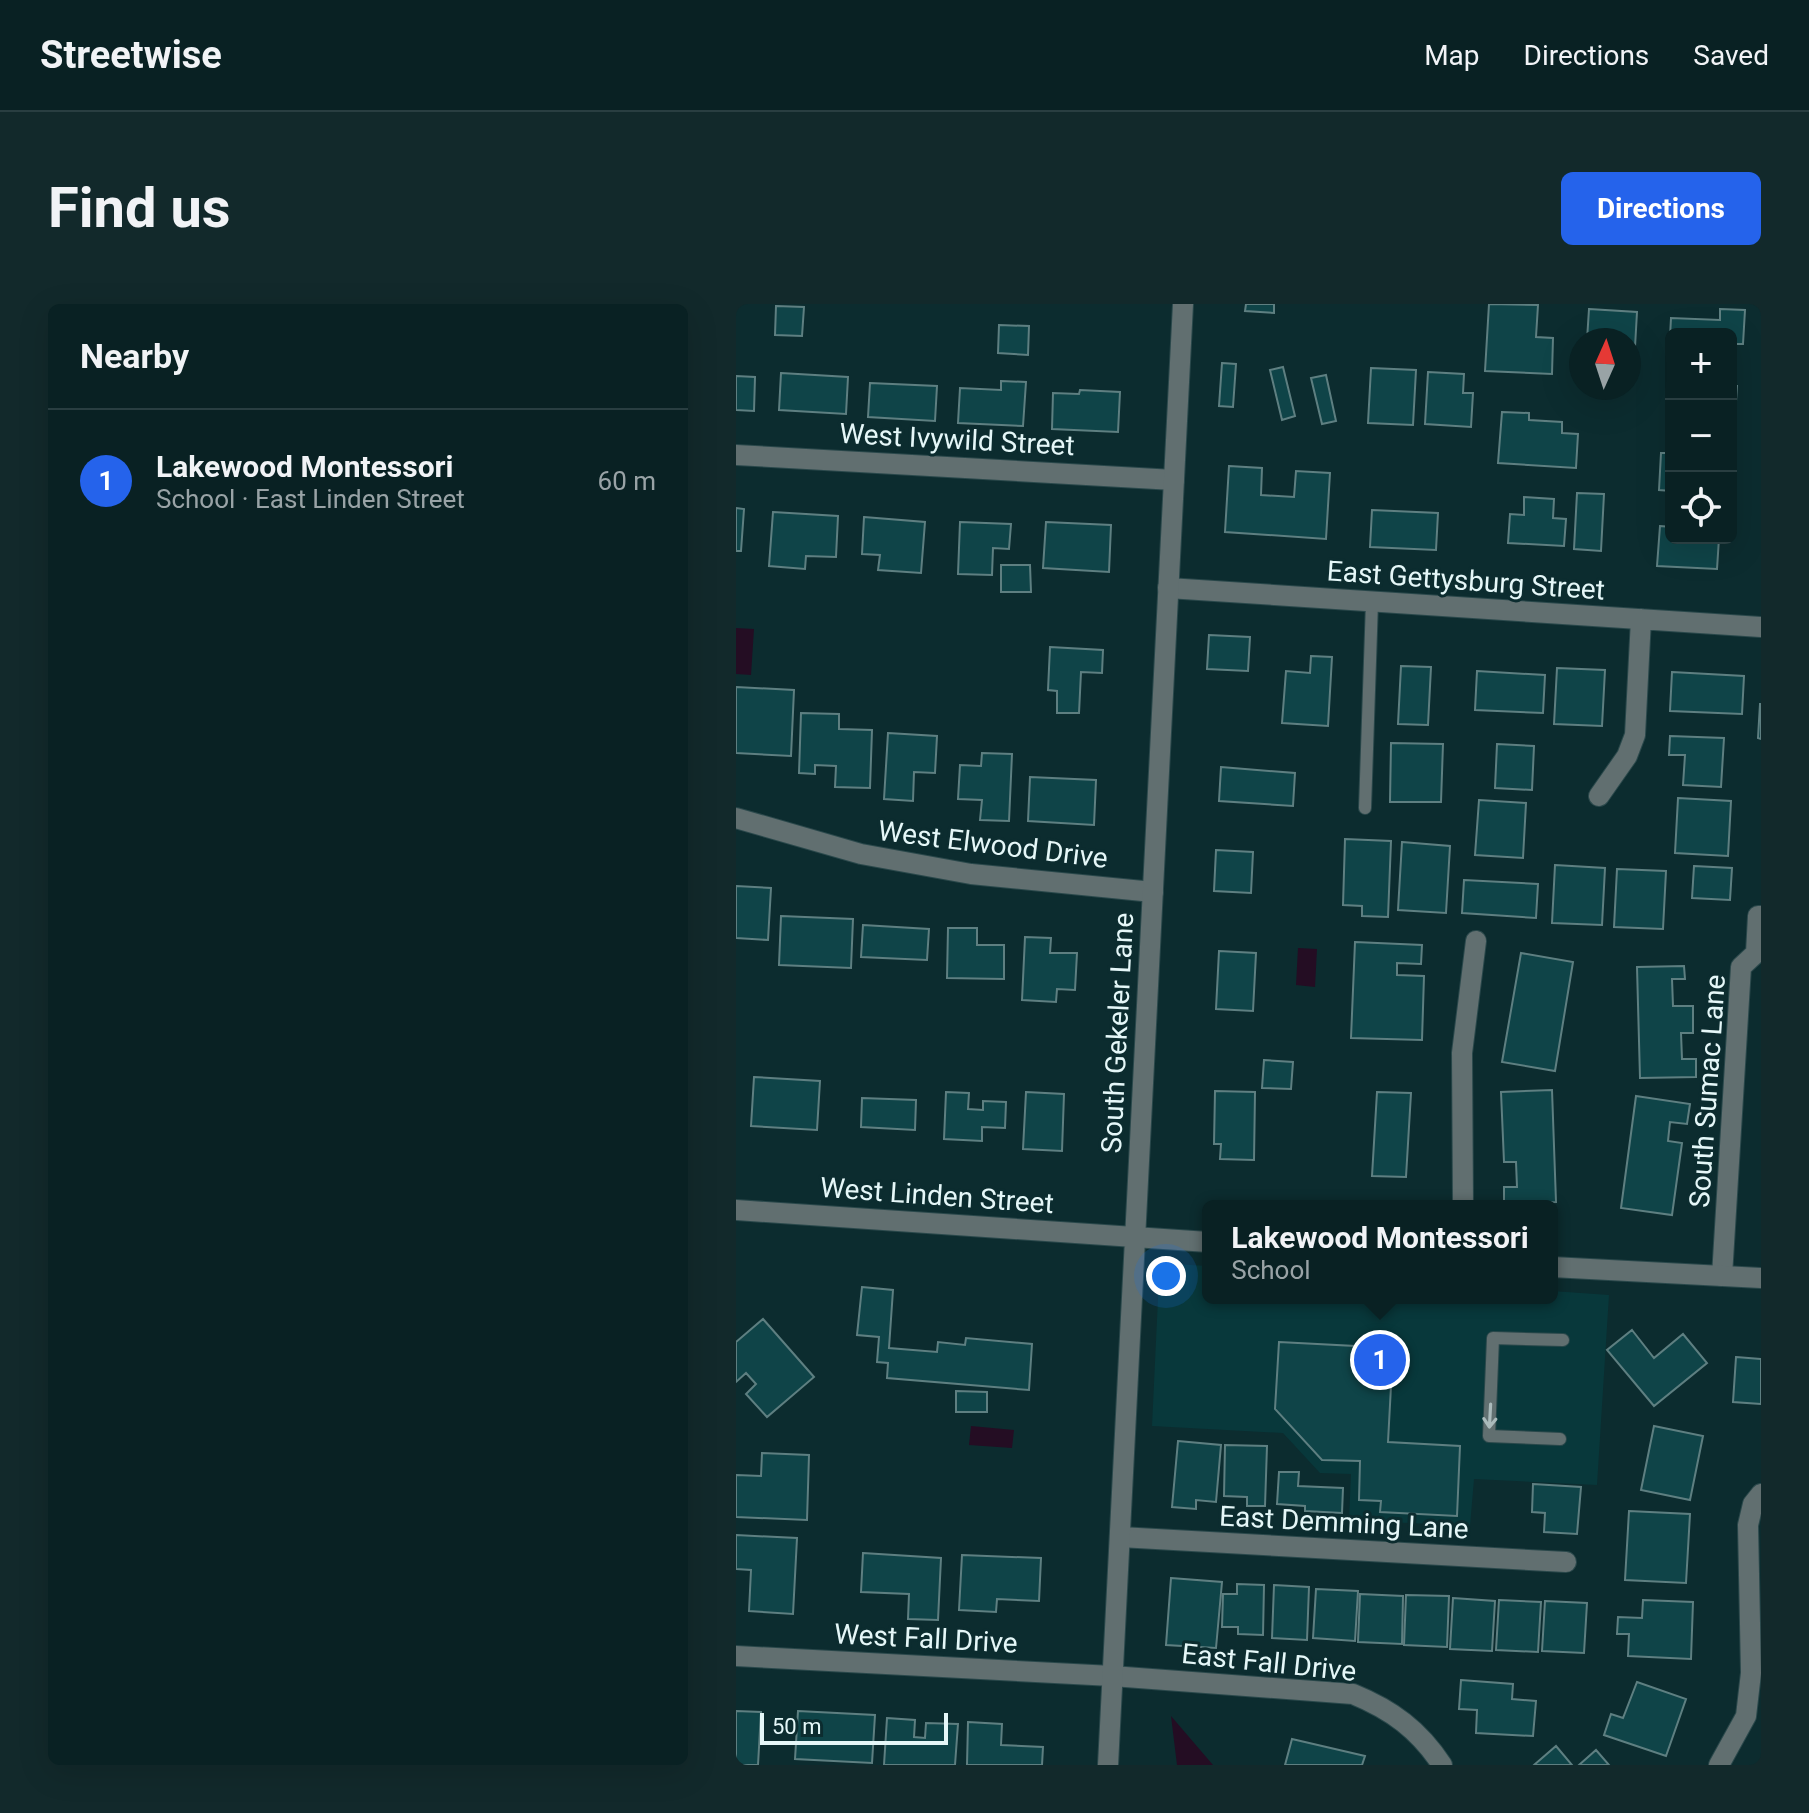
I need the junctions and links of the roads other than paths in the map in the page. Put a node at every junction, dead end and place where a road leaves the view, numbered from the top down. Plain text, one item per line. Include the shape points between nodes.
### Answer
1 (1183, 304) edge
2 (736, 455) edge
3 (1174, 480) junction
4 (1168, 588) junction
5 (1372, 602) junction
6 (1641, 619) junction
7 (1761, 627) edge
8 (1599, 796) dead end
9 (1365, 808) dead end
10 (736, 818) edge
11 (1153, 892) junction
12 (1760, 916) edge
13 (1476, 941) dead end
14 (1463, 1200) edge
15 (736, 1210) edge
16 (1135, 1236) junction
17 (1202, 1242) edge
18 (1558, 1267) edge
19 (1722, 1276) junction
20 (1761, 1278) edge
21 (1563, 1340) dead end
22 (1560, 1439) dead end
23 (1761, 1494) edge
24 (1120, 1537) junction
25 (1566, 1562) dead end
26 (736, 1656) edge
27 (1112, 1676) junction
28 (1108, 1765) edge
29 (1442, 1765) edge
30 (1719, 1765) edge

1 - 3 street, South Gekeler Lane
2 - 3 street, West Ivywild Street
3 - 4 street, South Gekeler Lane
4 - 5 street, East Gettysburg Street
4 - 11 street, South Gekeler Lane
5 - 6 street, East Gettysburg Street
5 - 9 lane
6 - 7 street, East Gettysburg Street
6 - 8 street via 1635,735
10 - 11 street, West Elwood Drive via 861,854 971,874
11 - 16 street, South Gekeler Lane
12 - 19 street, South Sumac Lane via 1756,953 1741,967
13 - 14 street via 1462,1053
15 - 16 street, West Linden Street
16 - 17 street, West Linden Street
16 - 24 street, South Gekeler Lane
18 - 19 street
19 - 20 street
21 -> 22 lane via 1493,1338 1489,1436
23 - 30 street via 1748,1525 1751,1673 1746,1716
24 - 25 street, East Demming Lane
24 - 27 street, South Gekeler Lane
26 - 27 street, West Fall Drive
27 - 28 street, South Gekeler Lane
27 - 29 street, East Fall Drive via 1353,1694 1383,1706 1411,1727

